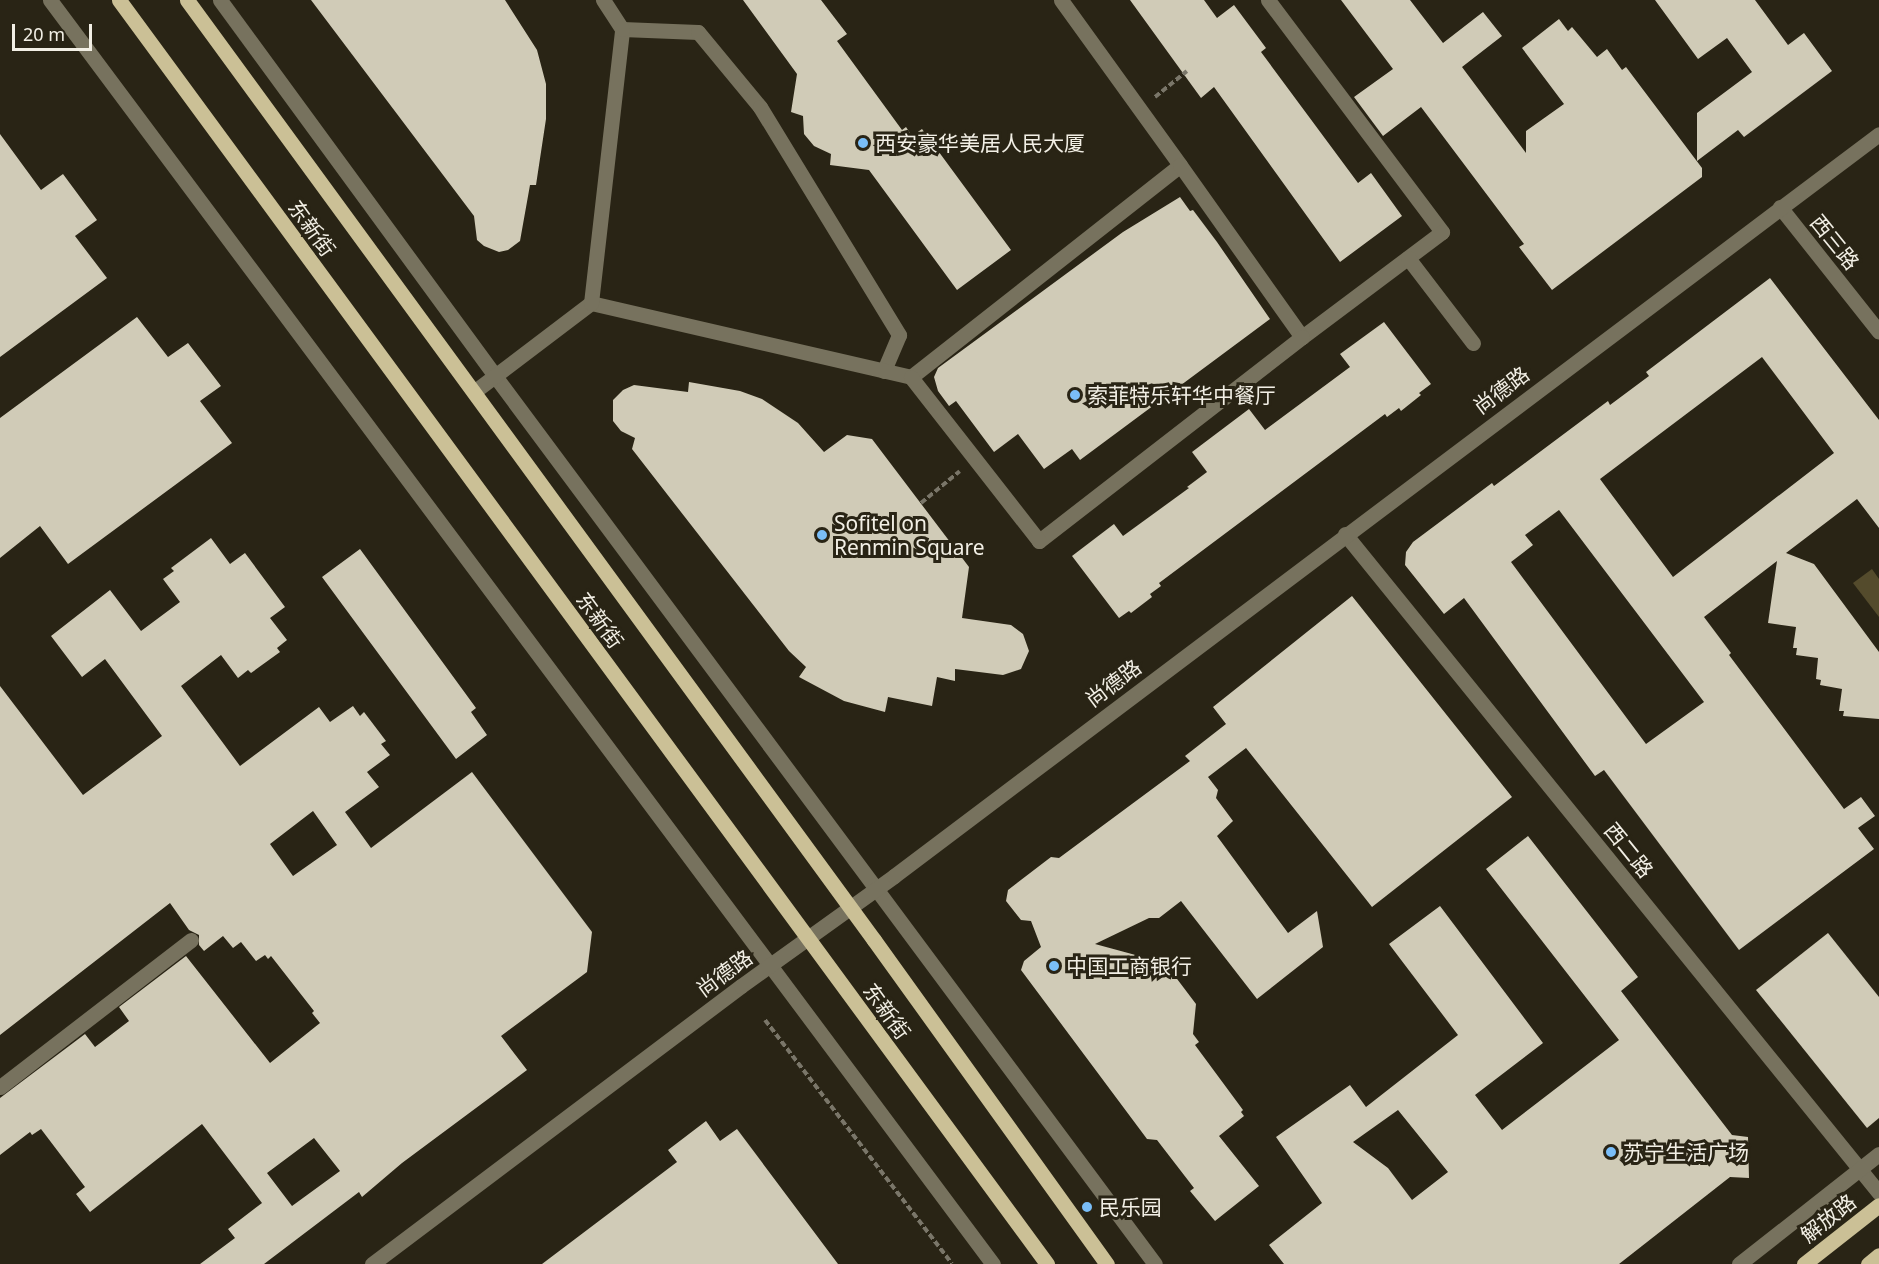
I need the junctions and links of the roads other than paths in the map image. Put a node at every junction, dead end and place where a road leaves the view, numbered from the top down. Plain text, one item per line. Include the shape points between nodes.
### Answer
1 (50, 0) edge
2 (119, 0) edge
3 (187, 0) edge
4 (220, 0) edge
5 (603, 0) edge
6 (1061, 0) edge
7 (1268, 0) edge
8 (621, 29) junction
9 (1879, 134) edge
10 (1180, 165) junction
11 (1780, 207) junction
12 (1408, 258) junction
13 (591, 303) junction
14 (1879, 332) edge
15 (1302, 337) junction
16 (1473, 343) dead end
17 (885, 371) junction
18 (495, 376) junction
19 (911, 377) junction
20 (475, 392) junction
21 (1345, 534) junction
22 (877, 888) junction
23 (850, 907) junction
24 (807, 938) junction
25 (191, 940) dead end
26 (770, 965) junction
27 (0, 1088) edge
28 (1879, 1154) edge
29 (1860, 1168) junction
30 (1879, 1194) edge
31 (1879, 1205) edge
32 (1879, 1255) edge
33 (372, 1264) edge
34 (993, 1264) edge
35 (1047, 1264) edge
36 (1107, 1264) edge
37 (1155, 1264) edge
38 (1739, 1264) edge
39 (1803, 1264) edge
40 (1868, 1264) edge

1 - 26 street
2 - 24 main road, 东新街
3 - 20 main road, 东新街
4 - 18 street
5 - 8 street
6 - 10 street
7 - 12 street via 1442,232
8 - 13 street
8 - 17 street via 698,32 760,107 899,335
9 - 11 street, 尚德路
10 - 15 street
10 - 19 street
11 - 14 street, 西三路
11 - 21 street, 尚德路
12 - 15 street
12 - 16 street
13 - 17 street
13 - 18 street
15 - 19 street via 1039,541
17 - 19 street
18 - 20 street
18 - 22 street
20 - 23 main road, 东新街
21 - 22 street, 尚德路
21 - 29 street, 西二路
22 - 23 street, 尚德路
22 - 37 street
23 - 24 street, 尚德路
23 - 36 main road, 东新街
24 - 26 street, 尚德路
24 - 35 main road, 东新街
25 - 27 street
26 - 33 street, 尚德路
26 - 34 street
28 - 29 street
29 - 30 street, 西二路
29 - 38 street
31 - 39 main road, 解放路
32 - 40 main road

